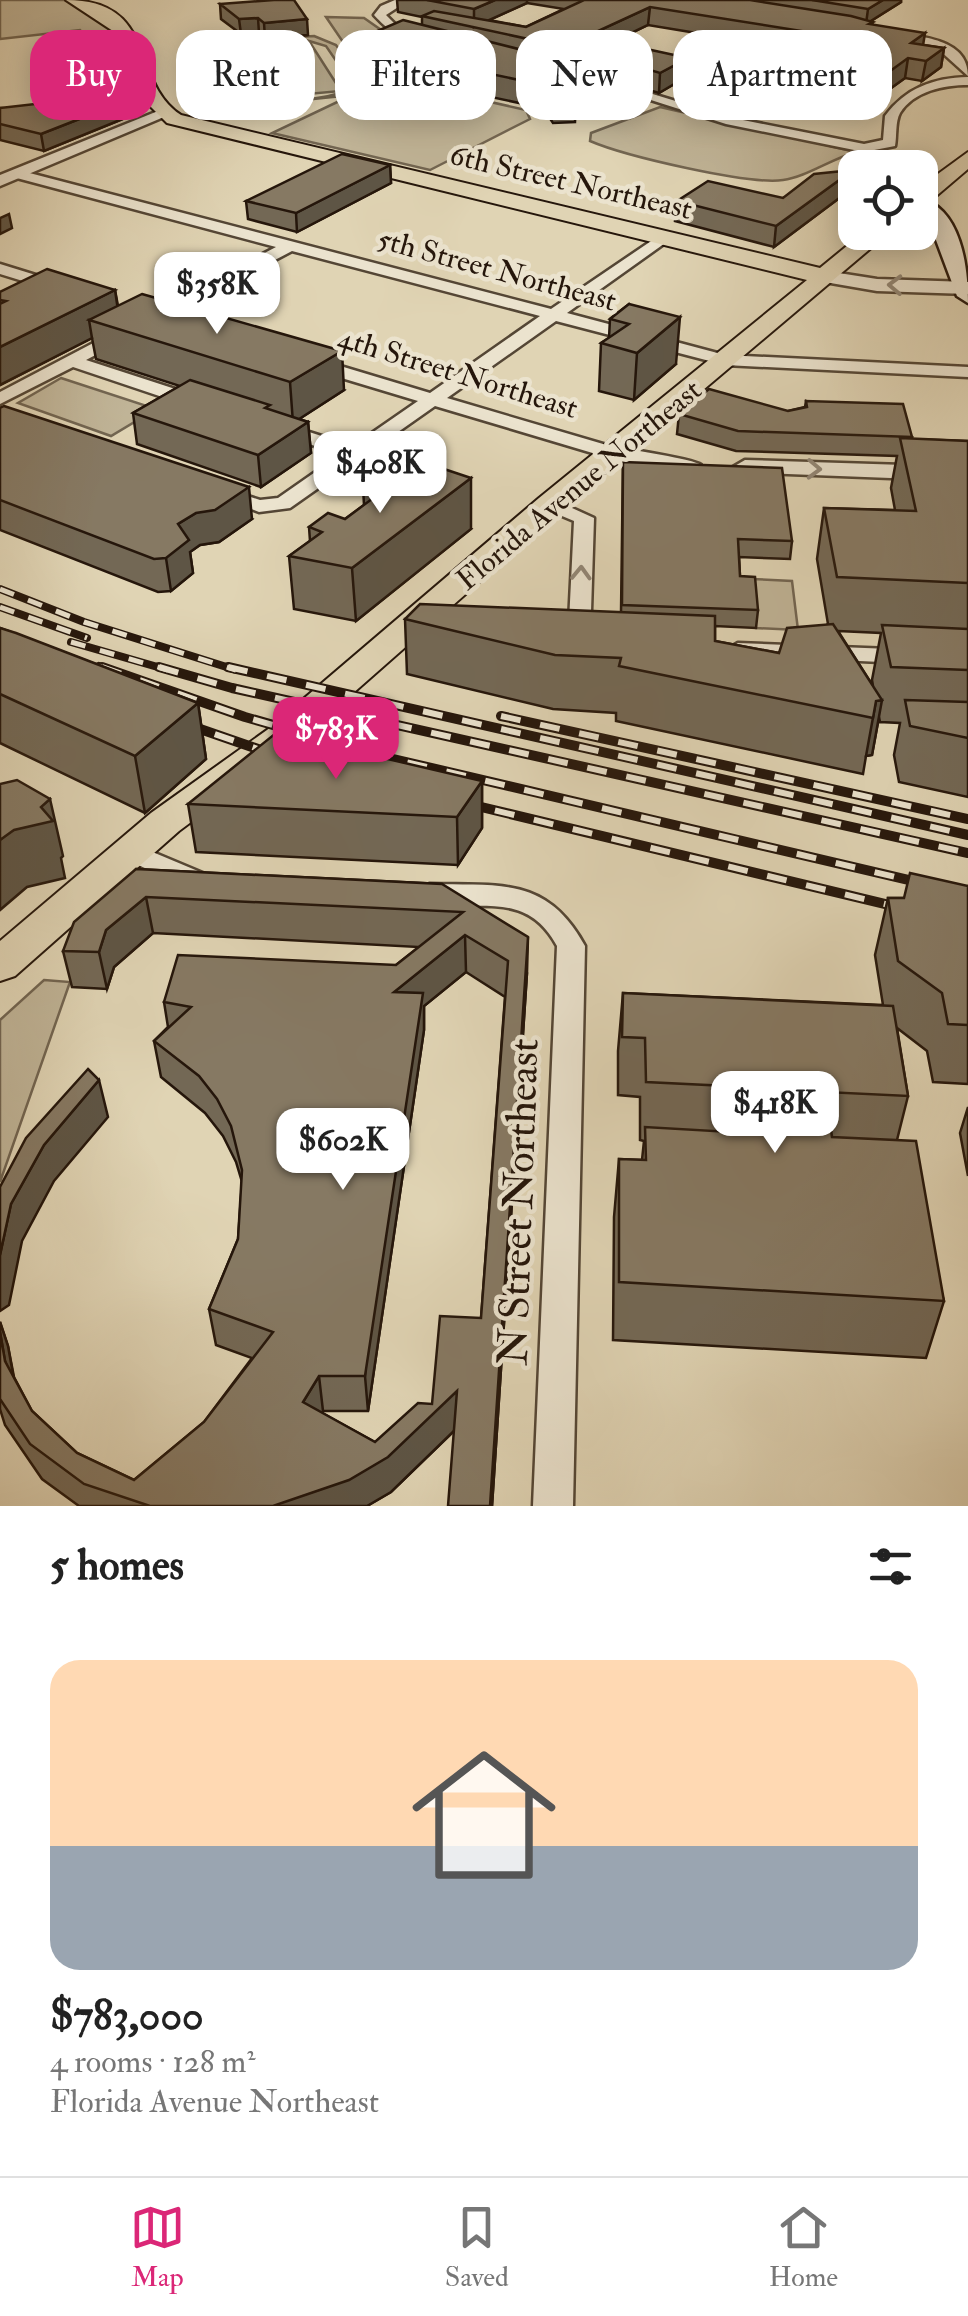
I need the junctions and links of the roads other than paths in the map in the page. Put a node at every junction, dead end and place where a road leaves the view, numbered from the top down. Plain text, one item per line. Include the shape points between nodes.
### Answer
1 (74, 0) edge
2 (404, 0) edge
3 (398, 30) edge
4 (892, 36) edge
5 (965, 69) edge
6 (943, 81) junction
7 (968, 81) edge
8 (653, 99) edge
9 (162, 114) junction
10 (968, 158) edge
11 (18, 174) junction
12 (0, 181) edge
13 (938, 185) edge
14 (938, 218) edge
15 (663, 238) junction
16 (293, 244) junction
17 (858, 250) edge
18 (0, 269) edge
19 (826, 277) junction
20 (967, 291) edge
21 (83, 294) edge
22 (147, 314) junction
23 (554, 314) junction
24 (175, 322) edge
25 (290, 357) edge
26 (725, 360) junction
27 (71, 361) junction
28 (968, 372) edge
29 (0, 398) edge
30 (433, 399) junction
31 (222, 410) edge
32 (256, 421) edge
33 (356, 453) junction
34 (613, 454) junction
35 (968, 474) edge
36 (203, 487) edge
37 (550, 504) junction
38 (604, 644) edge
39 (716, 648) edge
40 (968, 659) edge
41 (140, 857) junction
42 (220, 883) edge
43 (395, 892) edge
44 (0, 964) edge
45 (0, 992) edge
46 (554, 1506) edge

1 - 9 main road via 126,34
2 - 3 street via 380,15
4 - 5 street via 941,45
5 - 6 street
6 - 7 street
6 - 8 street via 899,106 891,116 890,143 864,148
9 - 11 street
9 - 15 main road, 6th Street Northeast
10 - 13 main road
11 - 12 street
11 - 16 street, 5th Street Northeast
14 - 20 main road
15 - 19 main road, 6th Street Northeast
15 - 23 street
16 - 22 street
16 - 23 street, 5th Street Northeast
17 - 19 main road, Florida Avenue Northeast
18 - 21 street
20 -> 19 street, 6th Street Northeast
19 - 26 main road, Florida Avenue Northeast
22 - 24 street
22 - 27 street
23 - 26 street, 5th Street Northeast
23 - 30 street
25 - 30 street, 4th Street Northeast
26 - 28 street, 5th Street Northeast
26 - 34 main road, Florida Avenue Northeast
27 - 29 street
27 - 31 street
30 - 33 street
30 - 34 street, 4th Street Northeast
32 - 33 street
33 - 36 street via 272,507
34 -> 35 street, 4th Street Northeast via 662,464
34 - 37 main road, Florida Avenue Northeast
38 -> 37 street via 570,642 584,518
37 - 41 main road, Florida Avenue Northeast via 423,632 280,738
39 - 40 street
41 - 42 street via 182,877
41 - 44 main road, Florida Avenue Northeast
41 - 45 main road, Florida Avenue Northeast
43 - 46 street, N Street Northeast via 510,898 548,908 571,946

